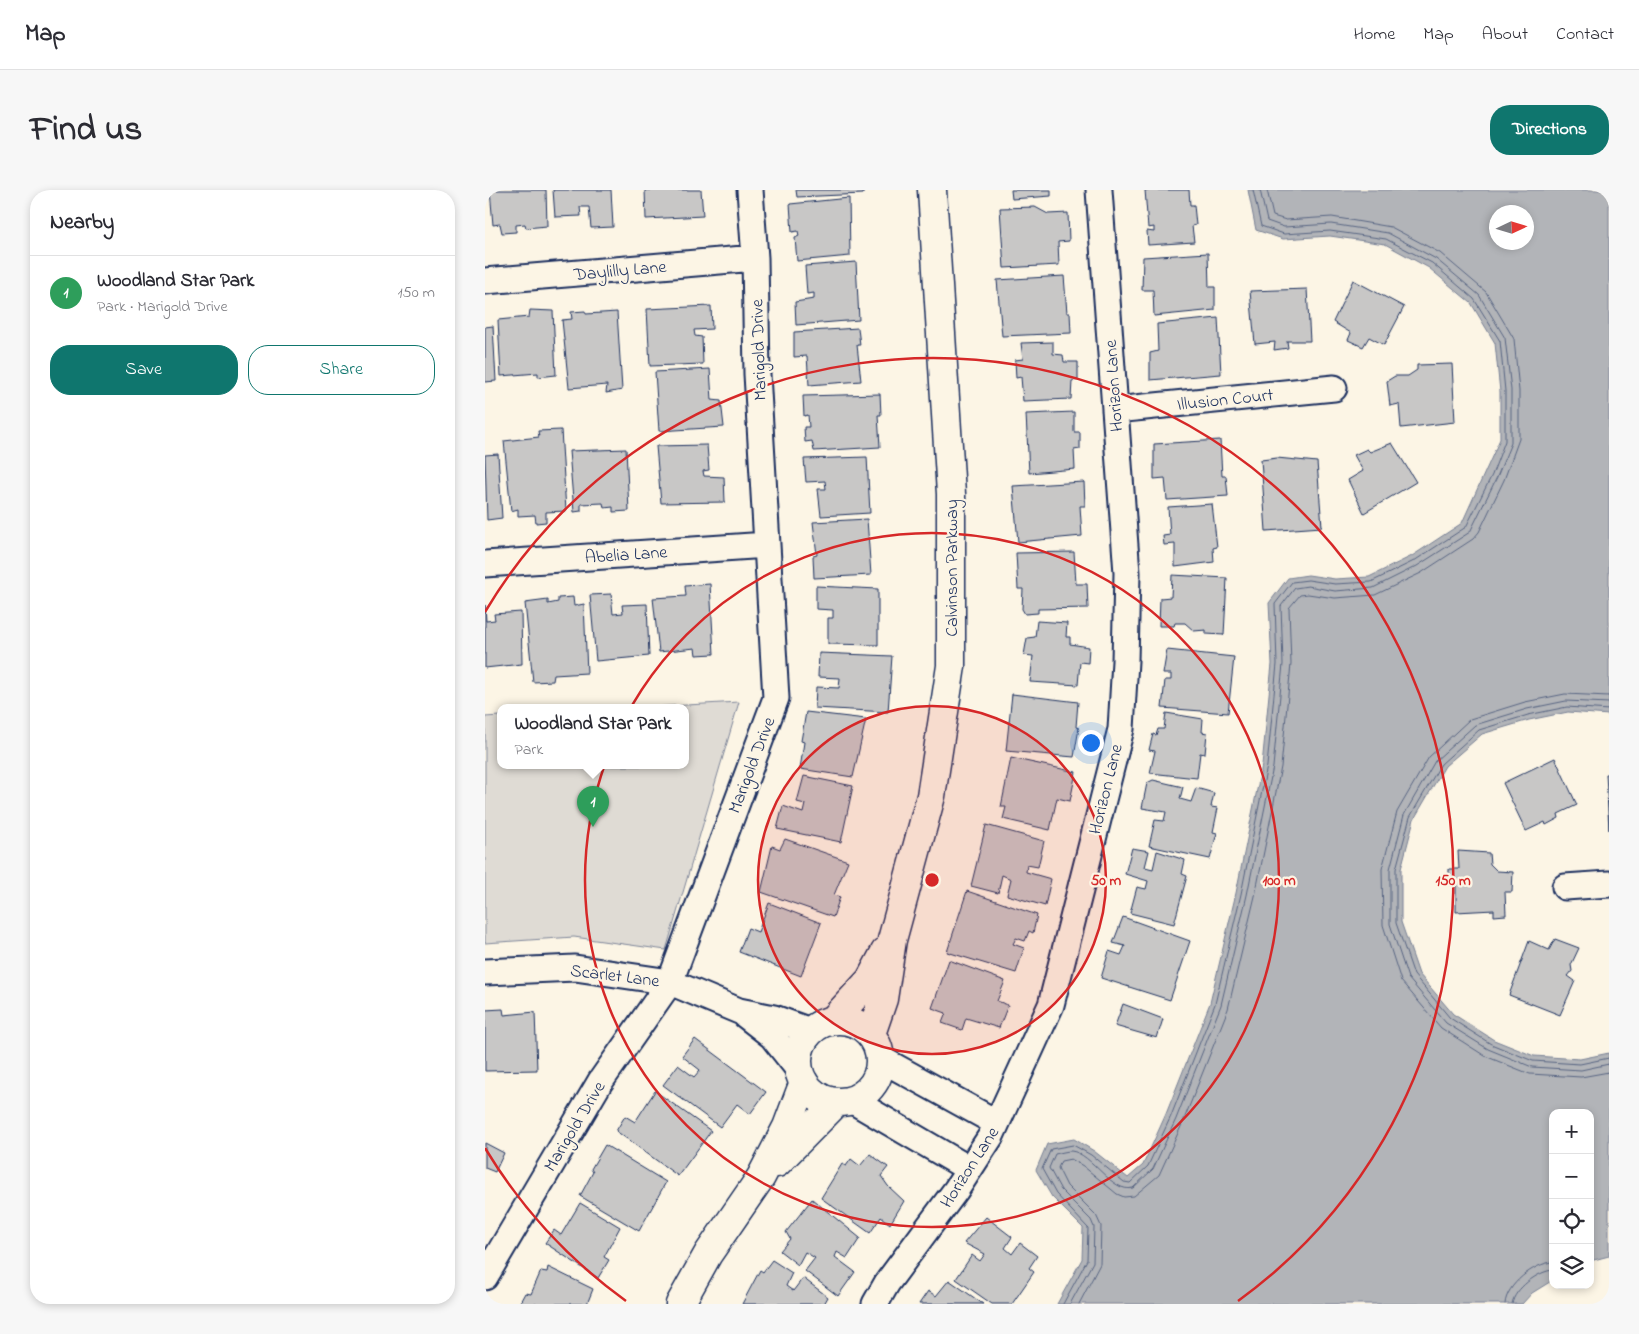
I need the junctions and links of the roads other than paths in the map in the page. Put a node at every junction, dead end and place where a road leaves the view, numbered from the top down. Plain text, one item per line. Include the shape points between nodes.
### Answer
1 (750, 190) edge
2 (932, 190) edge
3 (1099, 190) edge
4 (755, 258) junction
5 (485, 281) edge
6 (1334, 388) dead end
7 (1115, 410) junction
8 (767, 545) junction
9 (485, 564) edge
10 (1609, 884) edge
11 (1565, 887) dead end
12 (892, 940) junction
13 (485, 972) edge
14 (670, 982) junction
15 (739, 1010) junction
16 (834, 1019) junction
17 (810, 1031) junction
18 (871, 1034) junction
19 (881, 1059) junction
20 (801, 1076) junction
21 (845, 1102) junction
22 (997, 1123) junction
23 (969, 1169) junction
24 (761, 1177) junction
25 (485, 1277) edge
26 (680, 1304) edge
27 (875, 1304) edge

1 - 4 street, Marigold Drive
2 - 12 main road, Calvinson Parkway via 951,494 951,666 931,796
3 - 7 street, Horizon Lane
4 - 5 street, Daylilly Lane
4 - 8 street, Marigold Drive via 757,374
6 - 7 street, Illusion Court
7 - 22 street, Horizon Lane via 1127,573 1121,729 1051,1005
8 - 9 street, Abelia Lane
8 - 14 street, Marigold Drive via 776,698
10 - 11 street
12 - 16 main road, Calvinson Parkway via 870,980
12 - 18 main road, Calvinson Parkway via 883,999
13 - 14 street, Scarlet Lane via 575,968
14 - 15 street, Scarlet Lane
14 - 25 street, Marigold Drive via 599,1082
15 - 17 street, Scarlet Lane
15 - 20 street, Scarlet Lane via 773,1036
16 - 17 main road
16 - 18 main road via 861,1025
17 - 20 main road via 798,1056
18 - 19 main road
19 - 21 main road via 873,1085
19 - 22 street
20 - 21 main road via 813,1093 825,1100
20 - 24 main road via 787,1127
21 - 23 street
21 - 24 main road
22 - 23 street, Horizon Lane
23 - 27 street, Horizon Lane
24 - 26 main road via 708,1254

